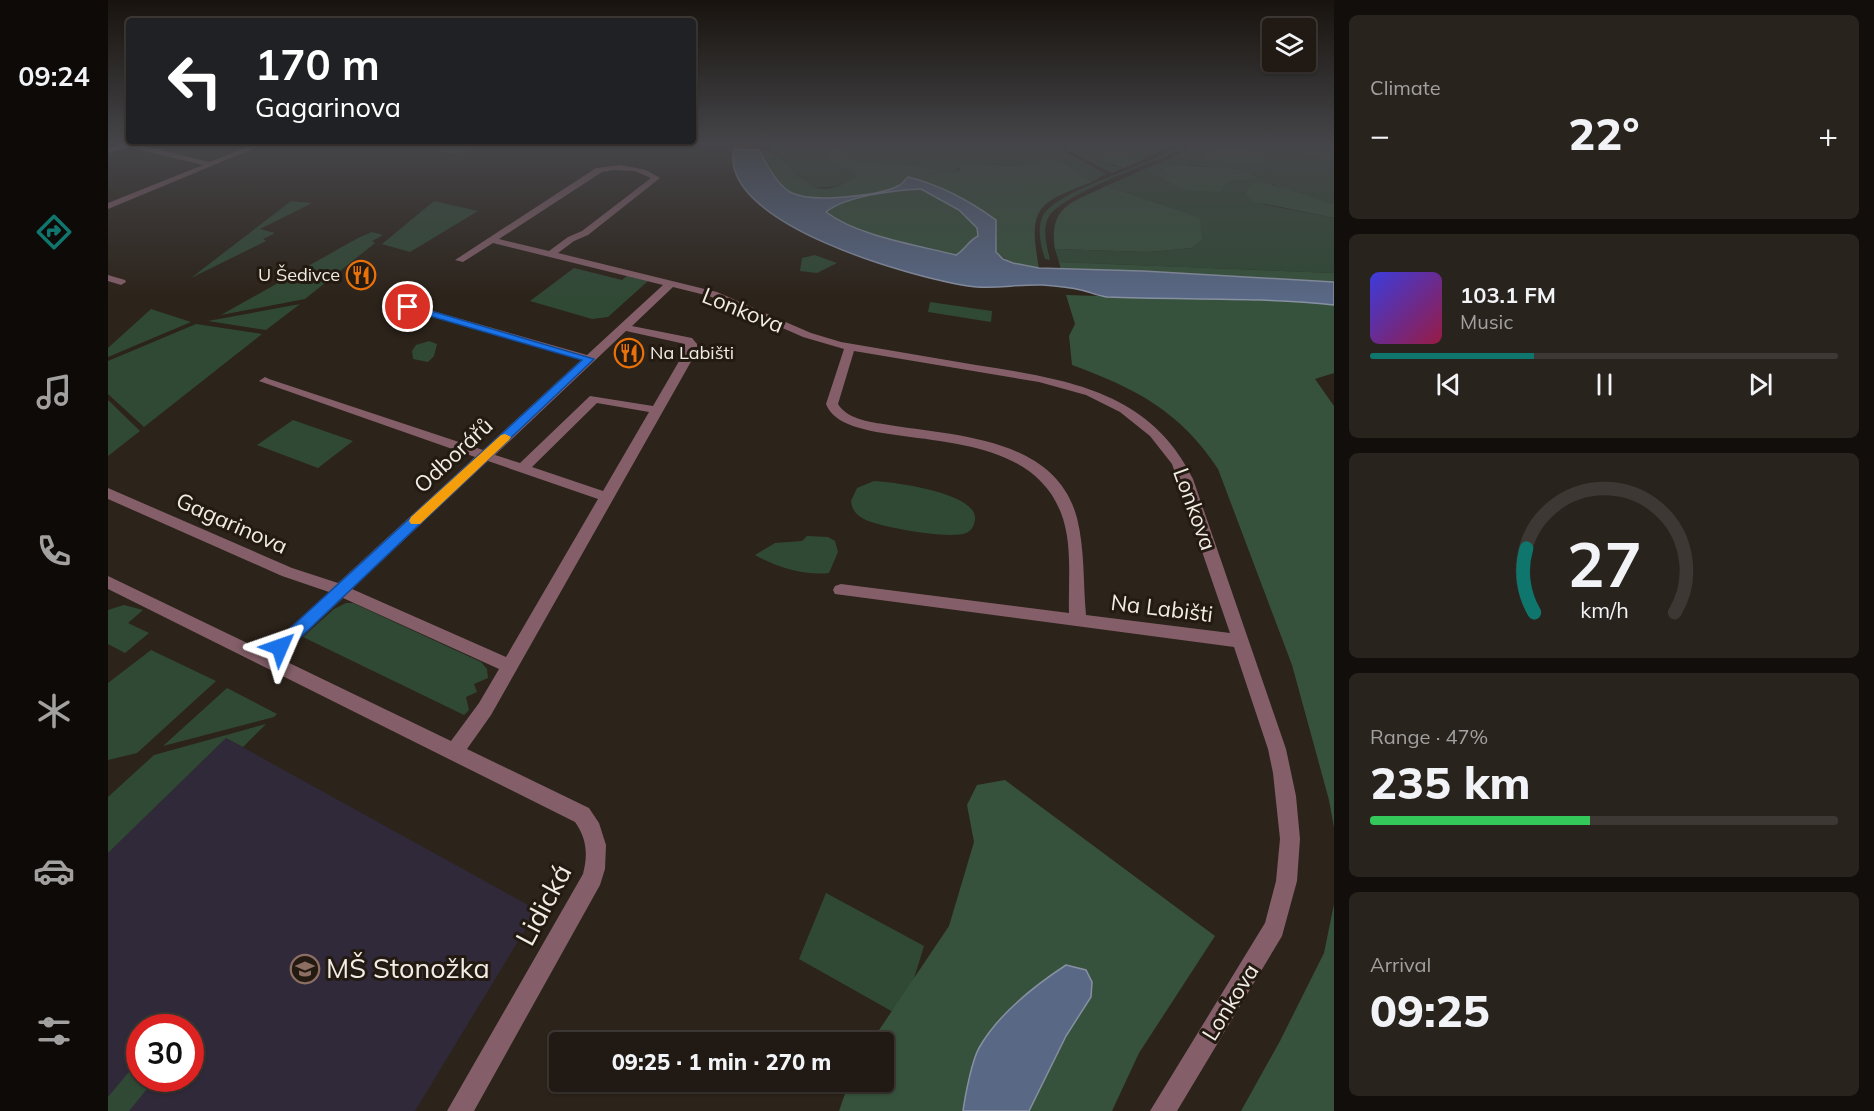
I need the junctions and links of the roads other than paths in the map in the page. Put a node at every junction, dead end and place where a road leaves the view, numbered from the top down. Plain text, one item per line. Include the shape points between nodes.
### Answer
1 (136, 195) edge
2 (563, 195) edge
3 (634, 195) edge
4 (108, 206) edge
5 (494, 240) junction
6 (551, 254) junction
7 (460, 260) dead end
8 (108, 278) edge
9 (121, 282) dead end
10 (670, 284) junction
11 (390, 302) dead end
12 (623, 327) junction
13 (850, 347) junction
14 (589, 359) junction
15 (265, 381) dead end
16 (657, 410) junction
17 (484, 456) junction
18 (522, 469) junction
19 (108, 493) edge
20 (606, 497) junction
21 (108, 582) edge
22 (841, 590) dead end
23 (340, 591) junction
24 (1078, 620) junction
25 (1240, 641) junction
26 (267, 658) junction
27 (510, 666) junction
28 (455, 751) junction
29 (460, 1111) edge
30 (1163, 1111) edge

1 - 4 street
2 - 5 street
3 - 6 street
5 - 6 street, Lonkova
5 - 7 street
6 - 10 street, Lonkova
8 - 9 street
10 - 12 street, Odborářů
10 - 13 street, Lonkova via 724,298 807,335
11 - 14 street
12 - 14 street, Odborářů
12 - 16 street via 683,338 692,344
13 - 24 street, Na Labišti via 833,398 834,409 839,413 866,424 1004,451 1048,478 1064,500 1070,517
13 - 25 street, Lonkova via 1062,384 1109,400 1140,421 1168,447 1186,479
14 - 17 street, Odborářů
15 - 17 street
16 - 18 street via 594,399
16 - 20 street
17 - 18 street
17 - 23 street, Odborářů
18 - 20 street
19 - 23 street, Gagarinova via 287,572
20 - 27 street
21 - 26 street
22 - 24 street, Na Labišti
23 - 26 street, Odborářů
23 - 27 street, Gagarinova
24 - 25 street, Na Labišti
25 - 30 street, Lonkova via 1288,795 1290,865 1284,899 1266,944
26 - 28 street
27 - 28 street
28 - 29 street, Lidická via 582,815 594,834 598,856 588,890

